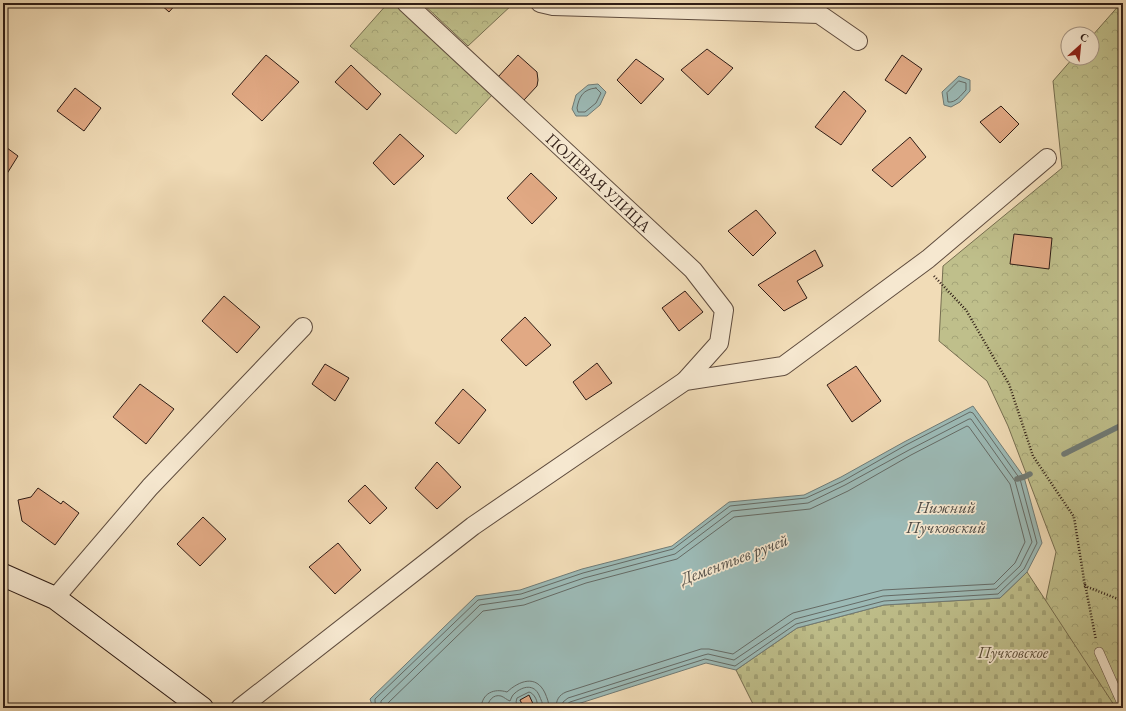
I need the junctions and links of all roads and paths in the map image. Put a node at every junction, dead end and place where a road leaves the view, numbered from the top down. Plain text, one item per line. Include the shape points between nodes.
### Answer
1 (406, 3) edge
2 (540, 3) edge
3 (858, 41) dead end
4 (1047, 158) dead end
5 (922, 263) junction
6 (302, 326) dead end
7 (685, 381) junction
8 (3, 575) edge
9 (1085, 586) junction
10 (55, 598) junction
11 (1123, 601) edge
12 (1099, 652) joint
13 (1123, 706) edge
14 (202, 708) edge
15 (240, 708) edge

1 - 7 street, ПОЛЕВАЯ УЛИЦА via 693,270 724,310 719,343
2 - 3 street via 553,6 820,14
4 - 5 street
5 - 7 street via 783,366
5 - 9 path via 966,310 1009,384 1033,456 1074,518
6 - 10 street via 150,486
7 - 15 street via 473,526
8 - 10 street
9 - 11 path
9 - 12 path
10 - 14 street
12 - 13 lane

